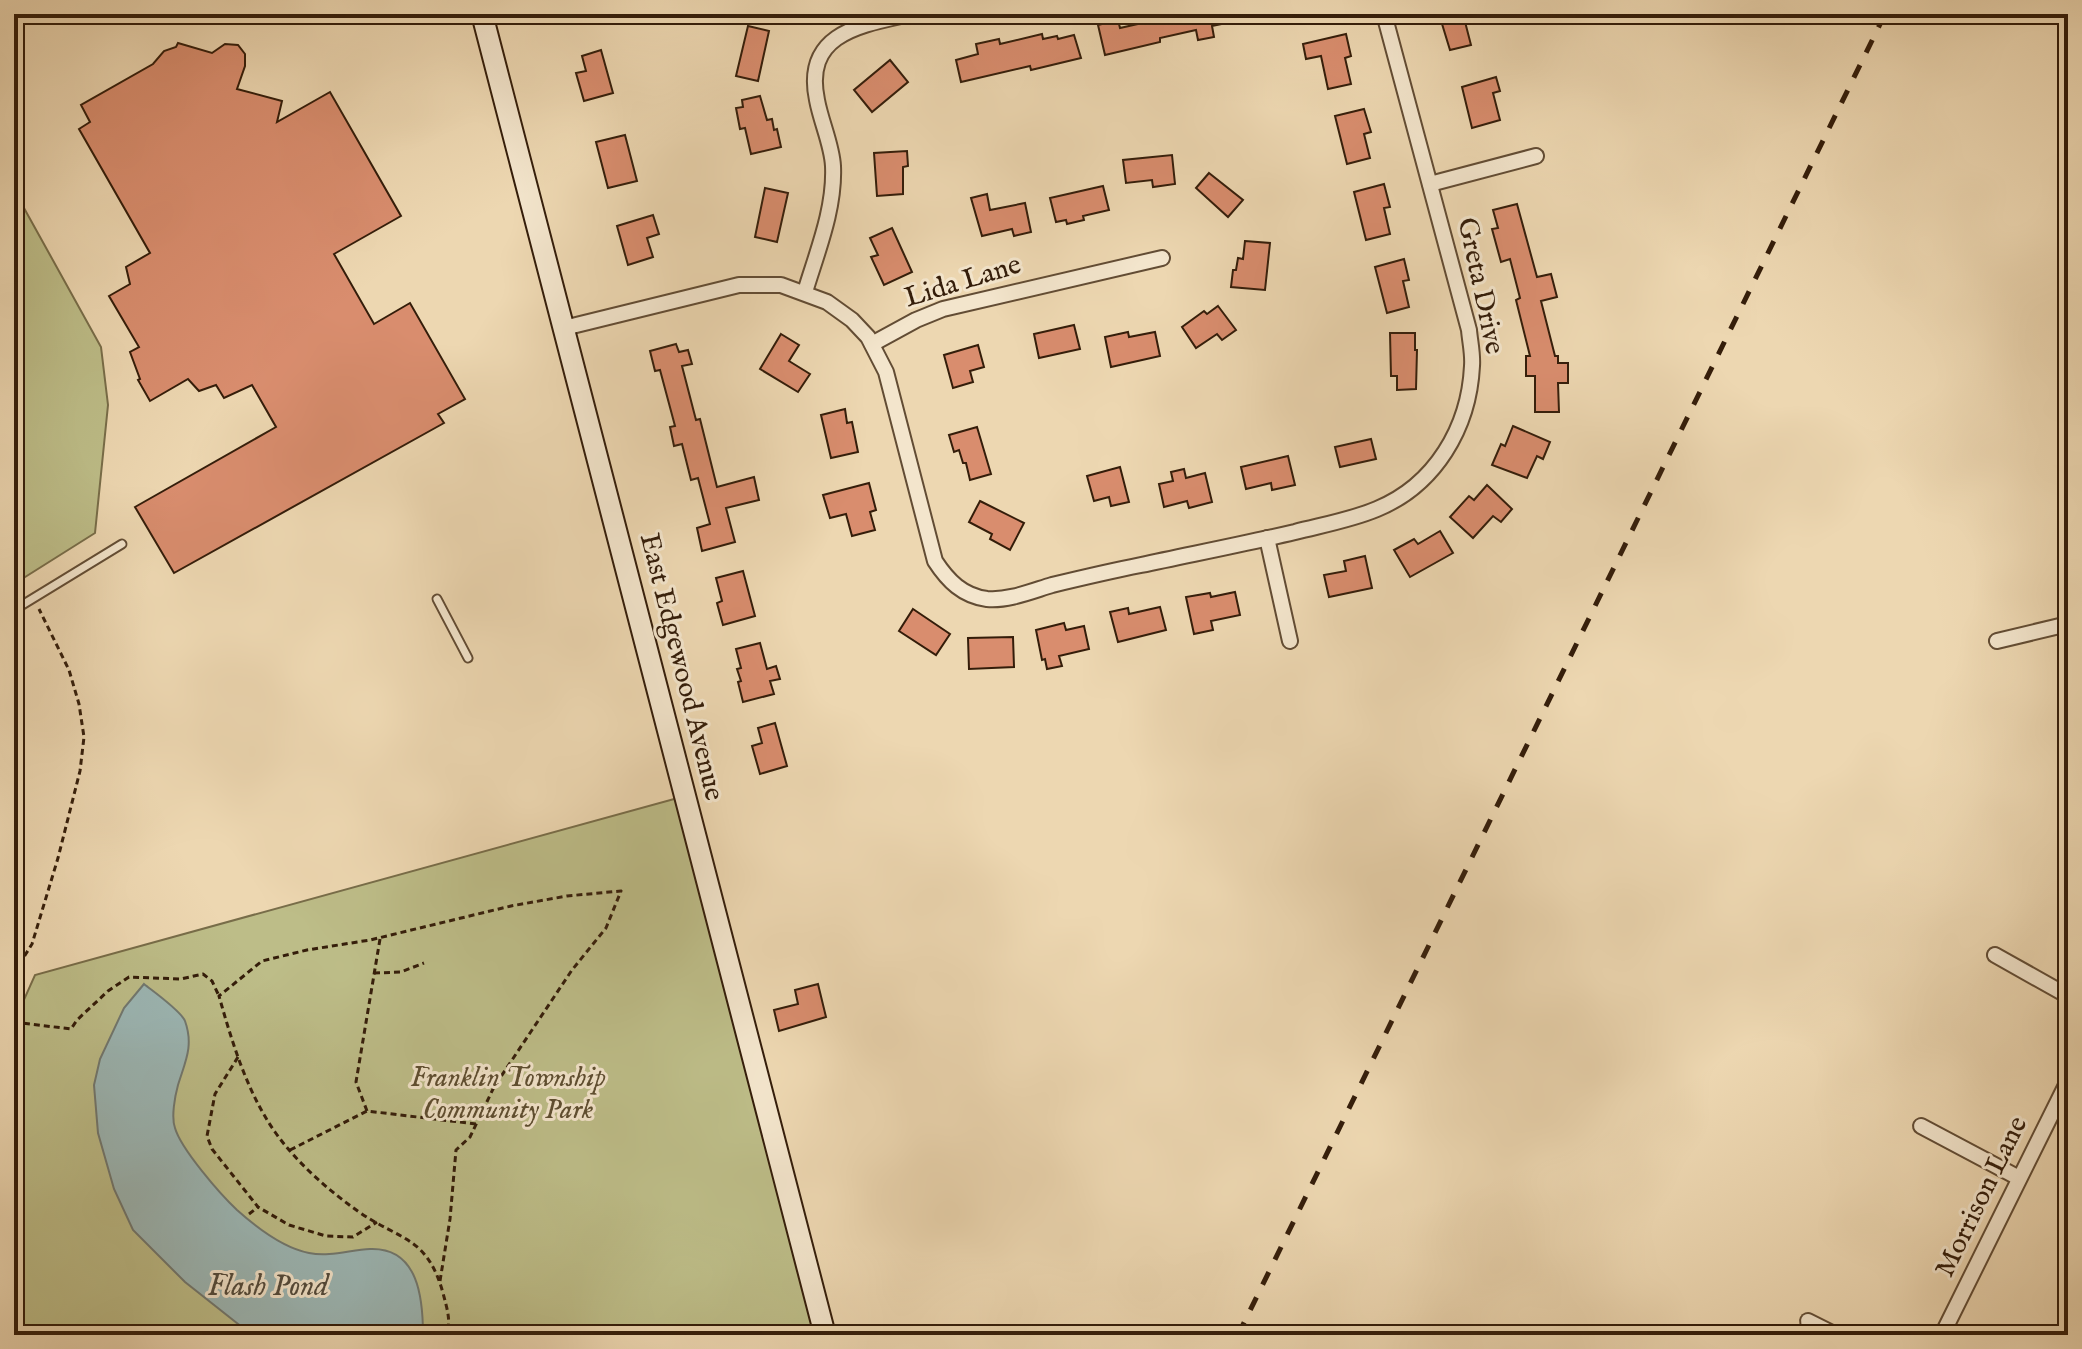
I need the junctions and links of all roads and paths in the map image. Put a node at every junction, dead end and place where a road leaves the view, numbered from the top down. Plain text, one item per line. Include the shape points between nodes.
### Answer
1 (482, 14) edge
2 (910, 14) edge
3 (1384, 14) edge
4 (1536, 156) dead end
5 (1430, 184) junction
6 (1162, 258) dead end
7 (805, 292) junction
8 (564, 328) junction
9 (872, 344) junction
10 (1267, 538) junction
11 (122, 544) dead end
12 (34, 598) junction
13 (437, 599) dead end
14 (14, 610) edge
15 (2068, 624) edge
16 (1290, 641) dead end
17 (1997, 641) dead end
18 (468, 658) dead end
19 (380, 938) junction
20 (1995, 955) dead end
21 (424, 963) dead end
22 (14, 973) edge
23 (374, 973) junction
24 (219, 996) junction
25 (2068, 996) edge
26 (14, 1022) edge
27 (238, 1057) junction
28 (2068, 1081) edge
29 (367, 1111) junction
30 (476, 1124) junction
31 (1921, 1126) dead end
32 (290, 1150) junction
33 (2019, 1178) junction
34 (258, 1207) junction
35 (249, 1214) dead end
36 (377, 1222) junction
37 (440, 1281) junction
38 (1808, 1321) dead end
39 (447, 1335) edge
40 (825, 1335) edge
41 (1836, 1335) edge
42 (1942, 1335) edge

1 - 8 main road, East Edgewood Avenue
2 - 7 street via 846,30 828,45 816,66 816,98 833,164 830,207
3 - 5 street, Greta Drive
4 - 5 street
5 - 10 street, Greta Drive via 1471,348 1470,394 1461,424 1437,464 1396,499 1353,517
6 - 9 street, Lida Lane via 943,309
7 - 8 street via 773,284 739,285
7 - 9 street via 846,315
8 - 40 main road, East Edgewood Avenue
9 - 10 street, Greta Drive via 886,372 935,561 949,581 968,594 1006,597
10 - 16 street
11 - 12 lane
12 - 14 lane
12 - 22 path via 69,670 84,737 58,858 32,944
13 - 18 lane
15 - 17 street
19 - 23 path
19 - 24 path via 262,961
19 - 30 path via 511,906 621,891 606,928 494,1087
20 - 25 street
21 - 23 path via 401,972
23 - 29 path via 356,1082
24 - 26 path via 203,974 181,979 129,977 71,1029
24 - 27 path
27 - 32 path via 274,1131
27 - 34 path via 215,1094 207,1136
28 - 33 street, Morrison Lane
29 - 30 path
29 - 32 path
30 - 37 path via 456,1150
31 - 33 street
32 - 36 path via 329,1190
33 - 42 street, Morrison Lane
34 - 35 path
34 - 36 path via 289,1225 326,1236 353,1237
36 - 37 path via 425,1252
37 - 39 path via 450,1320
38 - 41 street

